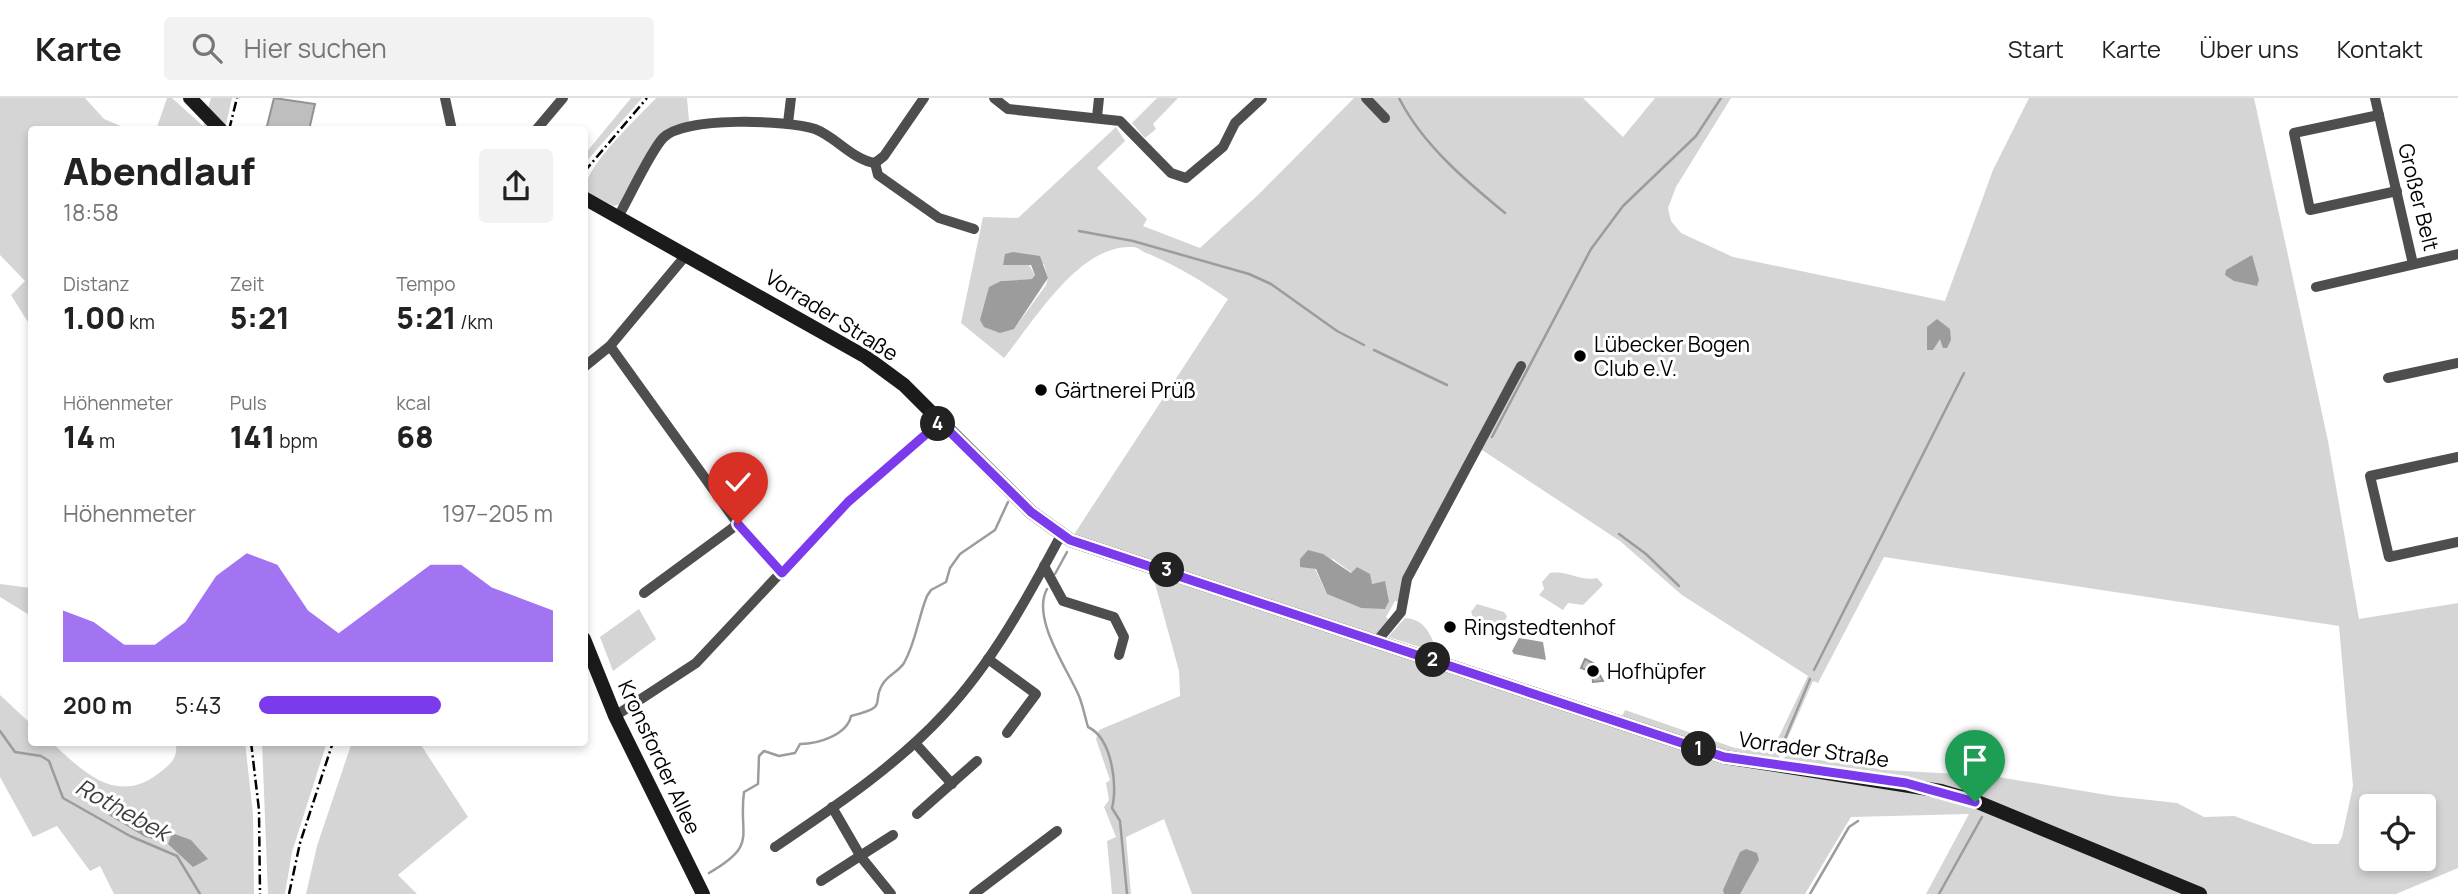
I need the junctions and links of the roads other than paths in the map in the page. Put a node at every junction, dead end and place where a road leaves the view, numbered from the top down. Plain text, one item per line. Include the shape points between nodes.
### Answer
1 (190, 98) edge
2 (445, 98) edge
3 (563, 98) edge
4 (791, 98) edge
5 (924, 98) edge
6 (994, 98) edge
7 (1099, 98) edge
8 (1262, 98) edge
9 (1366, 98) edge
10 (2375, 98) edge
11 (2379, 115) junction
12 (1097, 117) junction
13 (1385, 118) dead end
14 (788, 123) junction
15 (217, 126) edge
16 (451, 126) edge
17 (539, 126) edge
18 (875, 163) junction
19 (2397, 191) junction
20 (588, 200) edge
21 (618, 217) junction
22 (974, 229) dead end
23 (687, 254) junction
24 (2458, 254) edge
25 (2413, 264) junction
26 (2316, 287) dead end
27 (610, 346) junction
28 (2458, 363) edge
29 (588, 364) edge
30 (1521, 366) dead end
31 (2388, 378) dead end
32 (940, 422) junction
33 (2458, 457) edge
34 (738, 524) junction
35 (1061, 535) junction
36 (2458, 542) edge
37 (1044, 566) junction
38 (782, 573) junction
39 (644, 593) dead end
40 (1377, 641) junction
41 (588, 649) edge
42 (1119, 655) dead end
43 (988, 659) junction
44 (615, 716) junction
45 (1007, 733) dead end
46 (915, 743) junction
47 (977, 761) dead end
48 (952, 784) junction
49 (832, 807) junction
50 (917, 814) dead end
51 (1057, 831) dead end
52 (893, 835) dead end
53 (775, 848) dead end
54 (861, 857) junction
55 (821, 881) dead end
56 (890, 892) edge
57 (702, 893) edge
58 (974, 894) edge
59 (2200, 894) edge

1 - 15 street
2 - 16 street
3 - 17 street
4 - 14 street
5 - 18 street
6 - 12 street via 1008,109
7 - 12 street
8 - 12 street via 1236,123 1223,147 1186,178 1171,173 1120,121
9 - 13 street
10 - 11 street, Großer Belt
11 - 19 street, Großer Belt
11 - 19 street via 2294,133 2311,209
14 - 18 street via 829,135
14 - 21 street via 742,121 685,128 664,136
18 - 22 street via 878,175 939,218
19 - 25 street, Großer Belt
20 - 21 street, Vorrader Straße
21 - 23 street, Vorrader Straße
23 - 27 street
23 - 32 street, Vorrader Straße via 866,356 904,385
24 - 25 street, Großer Belt
25 - 26 street
27 - 29 street
27 - 34 street
28 - 31 street
30 - 40 street via 1407,579 1401,612
32 - 35 street, Vorrader Straße via 1031,512
32 - 38 street via 848,502
33 - 36 street via 2370,476 2389,557
34 - 38 street
34 - 39 street
35 - 37 street
35 - 40 street, Vorrader Straße
37 - 42 street via 1063,601 1114,617 1124,637
37 - 43 street
38 - 44 street via 696,663
40 - 59 street, Vorrader Straße via 1724,757 1941,791
41 - 44 street, Kronsforder Allee
43 - 45 street via 1036,694
43 - 46 street
44 - 57 street, Kronsforder Allee
46 - 48 street
46 - 49 street
47 - 48 street
48 - 50 street
49 - 53 street
49 - 54 street
51 - 58 street
52 - 54 street
54 - 55 street
54 - 56 street

